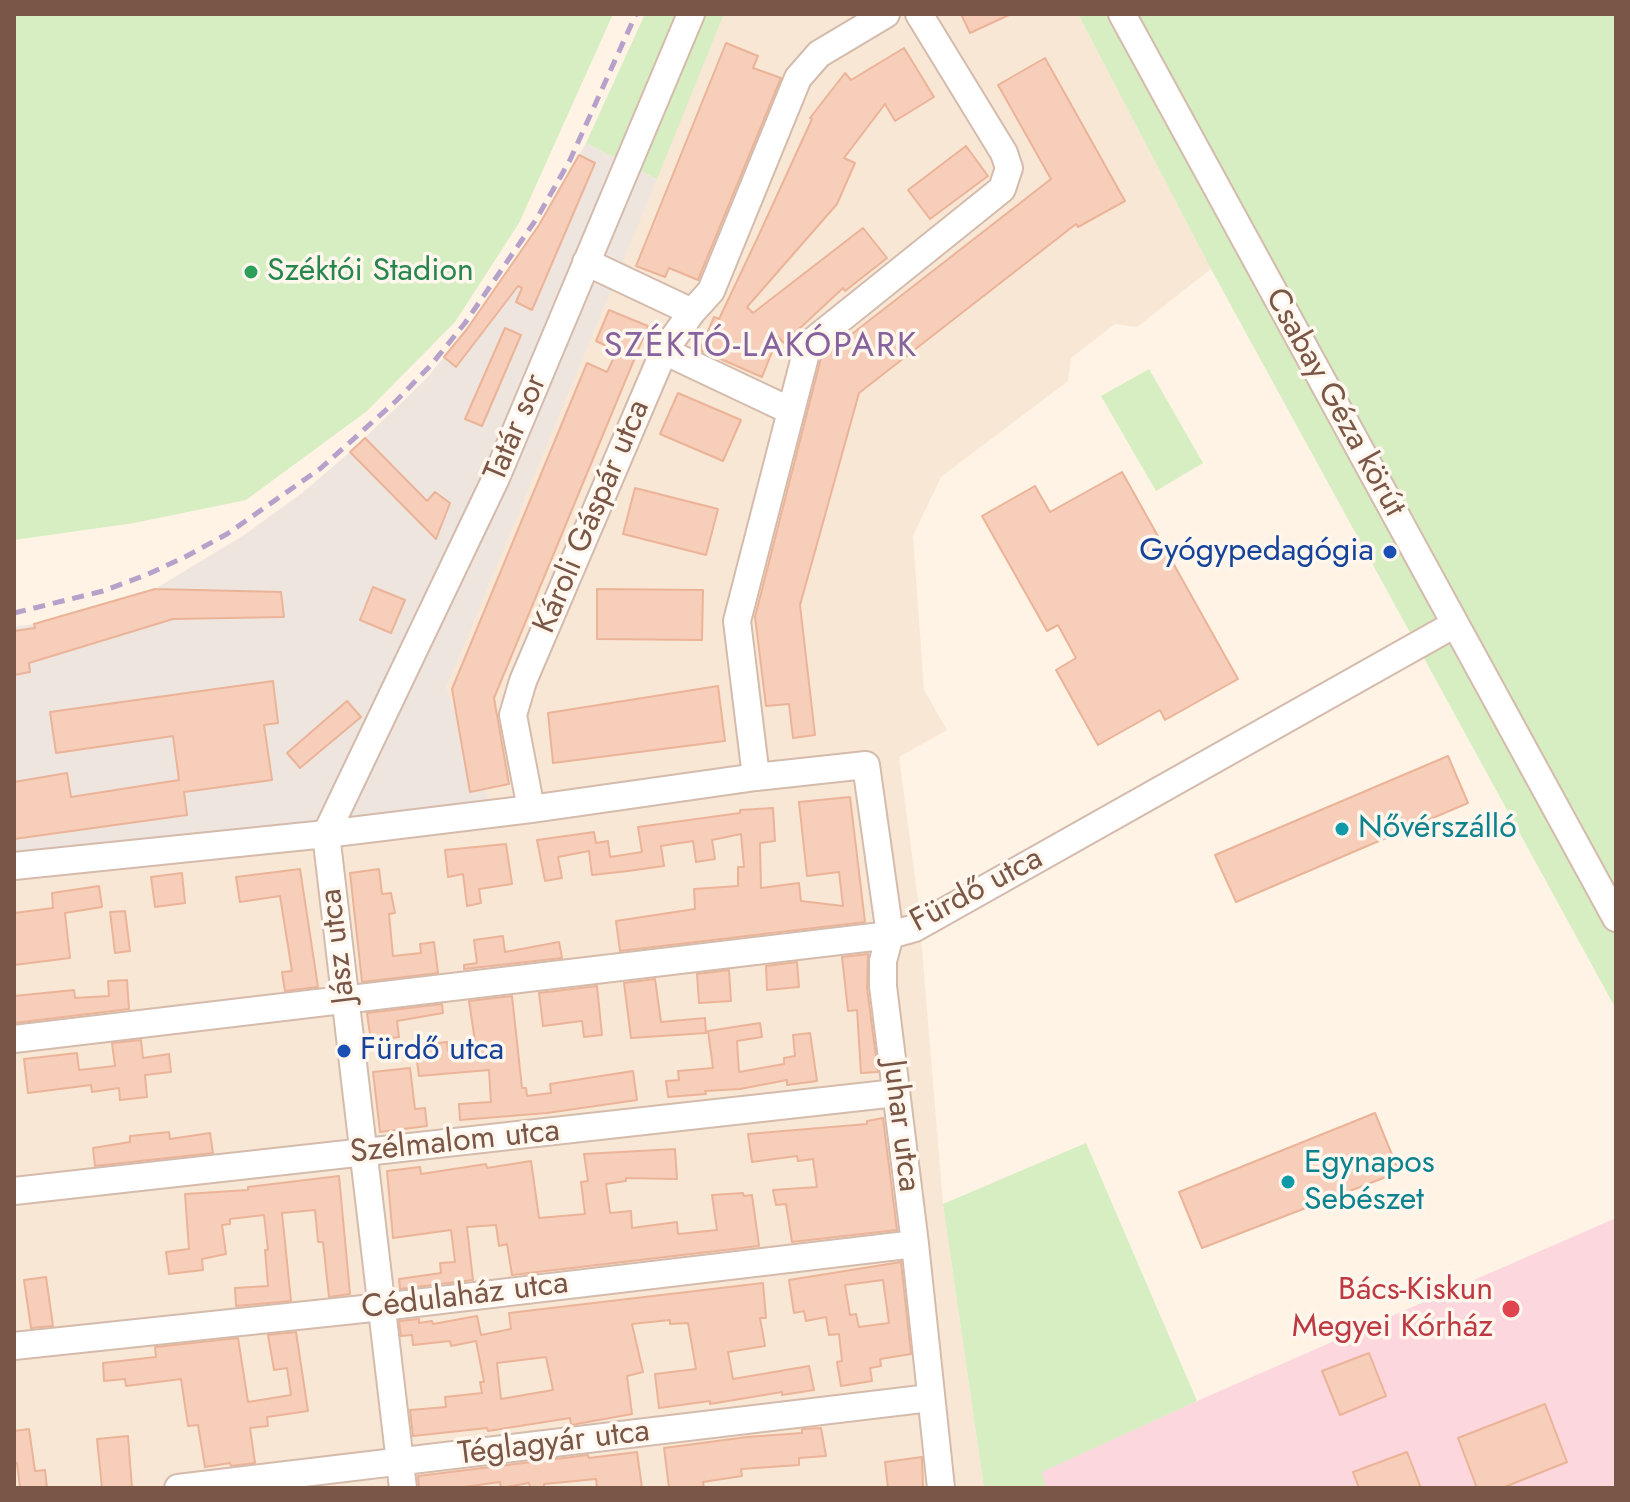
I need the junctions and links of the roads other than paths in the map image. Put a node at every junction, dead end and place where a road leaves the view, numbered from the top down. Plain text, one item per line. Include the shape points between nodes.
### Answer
1 (691, 14) edge
2 (886, 14) edge
3 (919, 14) edge
4 (1122, 14) edge
5 (586, 262) junction
6 (692, 312) junction
7 (664, 351) junction
8 (791, 411) junction
9 (1455, 624) junction
10 (756, 777) junction
11 (531, 809) junction
12 (326, 834) junction
13 (14, 866) edge
14 (1616, 918) edge
15 (890, 935) junction
16 (346, 998) junction
17 (14, 1039) edge
18 (896, 1093) junction
19 (364, 1154) junction
20 (14, 1191) edge
21 (915, 1244) junction
22 (382, 1307) junction
23 (14, 1346) edge
24 (930, 1398) junction
25 (402, 1476) edge
26 (178, 1488) edge
27 (941, 1488) edge

1 - 5 street, Tatár sor
2 - 6 street, Károli Gáspár utca via 819,54 798,78 711,291
3 - 8 street via 1009,168 1002,189 808,345
4 - 9 street, Csabay Géza körút
5 - 6 street
5 - 12 street, Tatár sor via 496,478
6 - 7 street, Károli Gáspár utca
7 - 8 street
7 - 11 street, Károli Gáspár utca via 513,715
8 - 10 street via 737,621
9 - 14 street, Csabay Géza körút
9 - 15 street, Fürdő utca via 915,928
10 - 11 street
10 - 15 street, Juhar utca via 866,765
11 - 12 street
12 - 13 street
12 - 16 street, Jász utca
15 - 16 street, Fürdő utca
15 - 18 street, Juhar utca via 883,986
16 - 17 street, Fürdő utca
16 - 19 street, Jász utca
18 - 19 street, Szélmalom utca
18 - 21 street, Juhar utca
19 - 20 street, Szélmalom utca
19 - 22 street, Jász utca
21 - 22 street, Cédulaház utca
21 - 24 street, Juhar utca
22 - 23 street, Cédulaház utca
22 - 25 street, Jász utca
24 - 25 street, Téglagyár utca
24 - 27 street, Juhar utca
25 - 26 street, Téglagyár utca

